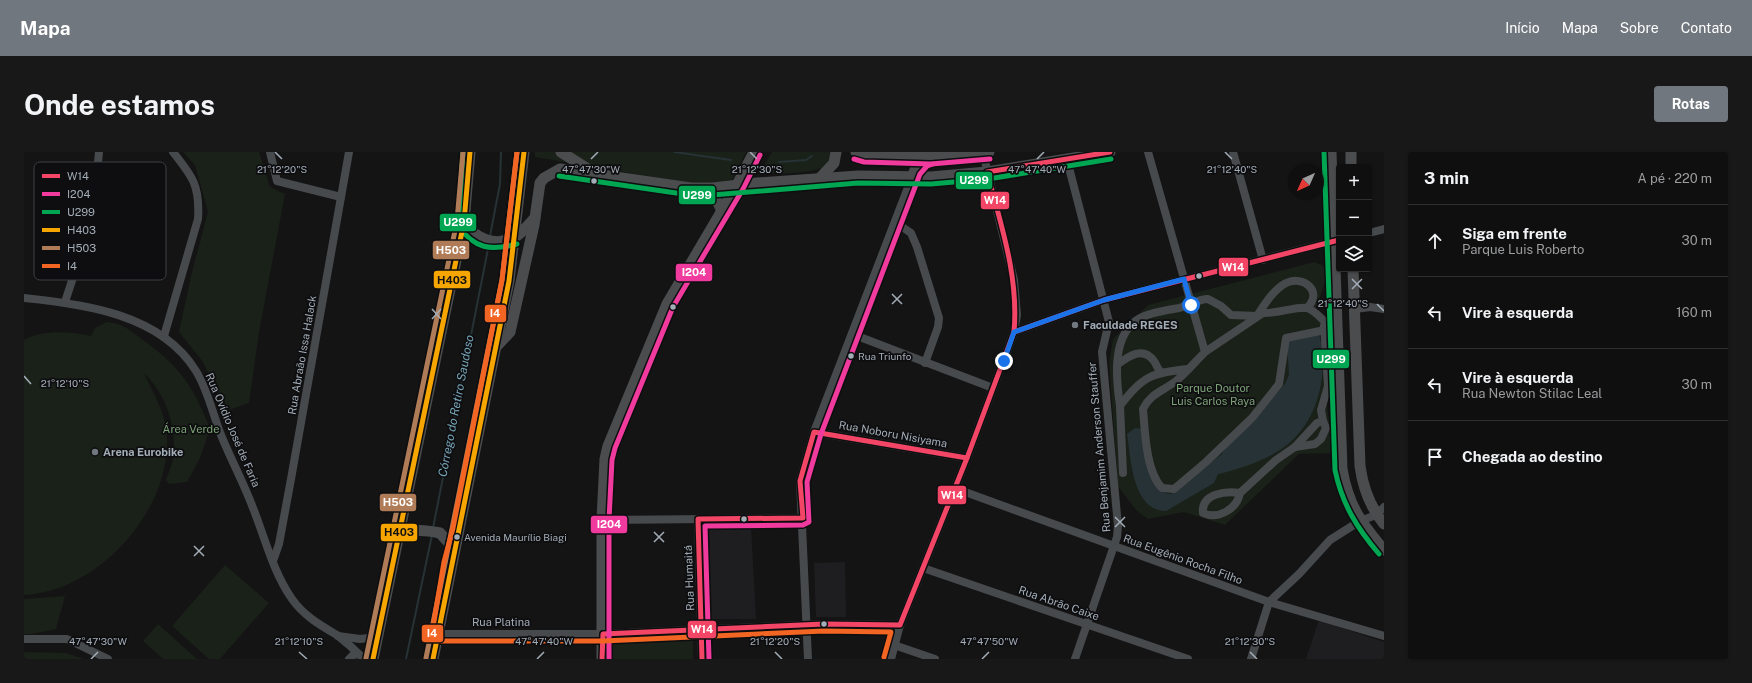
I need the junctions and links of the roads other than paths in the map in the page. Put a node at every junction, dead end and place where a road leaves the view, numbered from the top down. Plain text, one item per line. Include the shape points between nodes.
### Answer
1 (99, 152) edge
2 (173, 152) edge
3 (270, 152) edge
4 (349, 152) edge
5 (470, 152) edge
6 (524, 152) edge
7 (561, 152) edge
8 (754, 152) edge
9 (836, 152) edge
10 (856, 152) edge
11 (986, 152) edge
12 (1110, 152) edge
13 (1148, 152) edge
14 (1233, 152) edge
15 (1331, 152) edge
16 (1351, 152) edge
17 (931, 157) junction
18 (1067, 160) junction
19 (98, 162) edge
20 (1351, 164) edge
21 (987, 172) junction
22 (595, 173) junction
23 (912, 177) junction
24 (820, 178) junction
25 (737, 185) junction
26 (691, 188) junction
27 (341, 197) junction
28 (722, 212) junction
29 (535, 218) junction
30 (464, 222) junction
31 (895, 222) junction
32 (1384, 229) edge
33 (1372, 232) edge
34 (1337, 236) edge
35 (515, 237) junction
36 (1336, 240) edge
37 (1263, 260) junction
38 (1338, 272) edge
39 (1354, 272) edge
40 (1184, 279) junction
41 (72, 280) edge
42 (509, 281) junction
43 (518, 297) junction
44 (24, 298) edge
45 (1104, 300) junction
46 (65, 302) junction
47 (1191, 305) junction
48 (1307, 308) junction
49 (1355, 309) junction
50 (1384, 309) edge
51 (1259, 313) junction
52 (1325, 330) junction
53 (1014, 332) junction
54 (852, 334) junction
55 (164, 336) junction
56 (495, 348) junction
57 (1205, 352) junction
58 (925, 363) junction
59 (1118, 364) junction
60 (1188, 369) junction
61 (1161, 372) junction
62 (993, 388) junction
63 (1120, 406) junction
64 (1323, 422) junction
65 (814, 432) junction
66 (1295, 447) junction
67 (967, 458) junction
68 (1123, 473) dead end
69 (954, 488) junction
70 (1240, 493) dead end
71 (1380, 511) edge
72 (803, 518) junction
73 (698, 519) junction
74 (602, 520) junction
75 (1360, 521) junction
76 (1384, 524) edge
77 (399, 538) junction
78 (1114, 546) junction
79 (1384, 550) edge
80 (454, 552) junction
81 (272, 561) junction
82 (923, 568) junction
83 (1270, 602) junction
84 (807, 625) junction
85 (900, 625) junction
86 (1088, 625) junction
87 (701, 628) junction
88 (439, 634) junction
89 (603, 634) junction
90 (338, 636) junction
91 (1384, 636) edge
92 (378, 637) junction
93 (24, 639) edge
94 (894, 645) junction
95 (361, 656) edge
96 (108, 659) edge
97 (349, 659) edge
98 (373, 659) edge
99 (433, 659) edge
100 (602, 659) edge
101 (702, 659) edge
102 (808, 659) edge
103 (891, 659) edge
104 (935, 659) edge
105 (1075, 659) edge
106 (1188, 659) edge
107 (1251, 659) edge

1 - 19 street
2 - 55 street via 192,175 199,204 198,219
3 - 27 street via 277,181
4 - 27 street, Rua Abraão Issa Halack
5 - 30 main road
6 - 35 main road
7 - 22 main road
8 - 25 main road
9 - 24 main road via 834,163
10 - 17 main road
11 - 17 main road
11 - 21 street
12 - 18 main road
13 - 40 street
14 - 37 street
15 - 34 main road
16 - 20 main road
17 - 23 main road via 917,165
18 - 21 main road
18 - 45 street, Rua Benjamim Anderson Stauffer
21 - 23 main road
21 - 53 street via 1014,280 1017,315
22 - 26 main road
22 - 29 main road via 560,169 544,178 540,183
23 - 24 main road
23 - 31 street
24 - 25 main road
25 - 26 main road
25 - 28 main road
26 - 28 main road via 716,198
27 - 81 street, Rua Abraão Issa Halack via 279,544
28 - 74 main road via 668,304 608,446 605,458
29 - 35 main road
29 - 43 main road
30 - 35 main road via 476,237 496,241
30 - 77 main road
31 - 54 street
31 - 58 street via 911,234 918,247 939,318
32 - 33 street
35 - 42 main road
36 - 37 street
37 - 40 street
38 - 75 main road via 1342,469 1345,485
39 - 49 main road
40 - 45 street
40 - 47 street
41 - 46 street
42 - 43 main road
42 - 56 main road
43 - 56 main road via 510,332
44 - 46 street, Rua Ovídio José de Faria
45 - 53 street
45 - 78 street, Rua Benjamim Anderson Stauffer via 1109,322 1102,352 1118,526
46 - 55 street, Rua Ovídio José de Faria via 121,316
47 - 51 street via 1208,299 1231,315
47 - 57 street
47 - 59 street via 1139,318 1122,338
48 - 51 street via 1272,314
48 - 51 street via 1314,296 1312,288 1293,280 1276,291
48 - 52 street via 1311,308 1322,320
49 - 50 street
49 - 71 main road via 1360,466 1362,482
51 - 57 street
52 - 60 street via 1286,338 1282,376 1276,389 1252,418 1206,462 1174,489 1169,490 1157,483 1150,465 1143,409 1153,395 1175,382
52 - 64 street via 1328,386 1321,410
53 - 62 street
54 - 58 street
54 - 65 street
55 - 81 street, Rua Ovídio José de Faria via 183,355 205,390
56 - 80 main road
57 - 60 street
58 - 62 street
59 - 61 street via 1134,354 1145,355 1154,360
59 - 63 street
60 - 61 street
61 - 63 street via 1137,386
62 - 67 street
63 - 68 street
64 - 66 street via 1316,423
64 - 66 street via 1326,428 1315,444
65 - 67 street, Rua Noboru Nisiyama
65 - 72 street via 800,481
66 - 70 street via 1276,460
67 - 69 street
69 - 78 street, Rua Eugênio Rocha Filho
69 - 82 street
71 - 75 street
71 - 76 main road
72 - 73 street
72 - 84 street
73 - 74 street
73 - 87 street, Rua Humaitá
74 - 89 main road
75 - 79 main road
75 - 83 street via 1330,540
77 - 80 main road via 417,530 440,532
77 - 92 main road
78 - 83 street, Rua Eugênio Rocha Filho
78 - 86 street, Rua Benjamim Anderson Stauffer
80 - 88 main road
81 - 90 street, Rua Ovídio José de Faria via 293,600 316,623
82 - 85 street
82 - 86 street, Rua Abrão Caixe
83 - 91 street, Rua Eugênio Rocha Filho
83 - 107 street
84 - 85 street, Rua Platina
84 - 87 street, Rua Platina
84 - 102 street
85 - 94 street
86 - 105 street, Rua Benjamim Anderson Stauffer
86 - 106 street, Rua Abrão Caixe
87 - 89 street, Rua Platina
87 - 101 street, Rua Humaitá
88 - 89 street, Rua Platina
88 - 99 main road
89 - 100 main road
90 - 92 street, Rua Ovídio José de Faria via 360,639
90 - 95 street, Rua Ovídio José de Faria
92 - 98 main road
93 - 96 street via 67,640
94 - 103 street
94 - 104 street
95 - 97 street via 353,655

